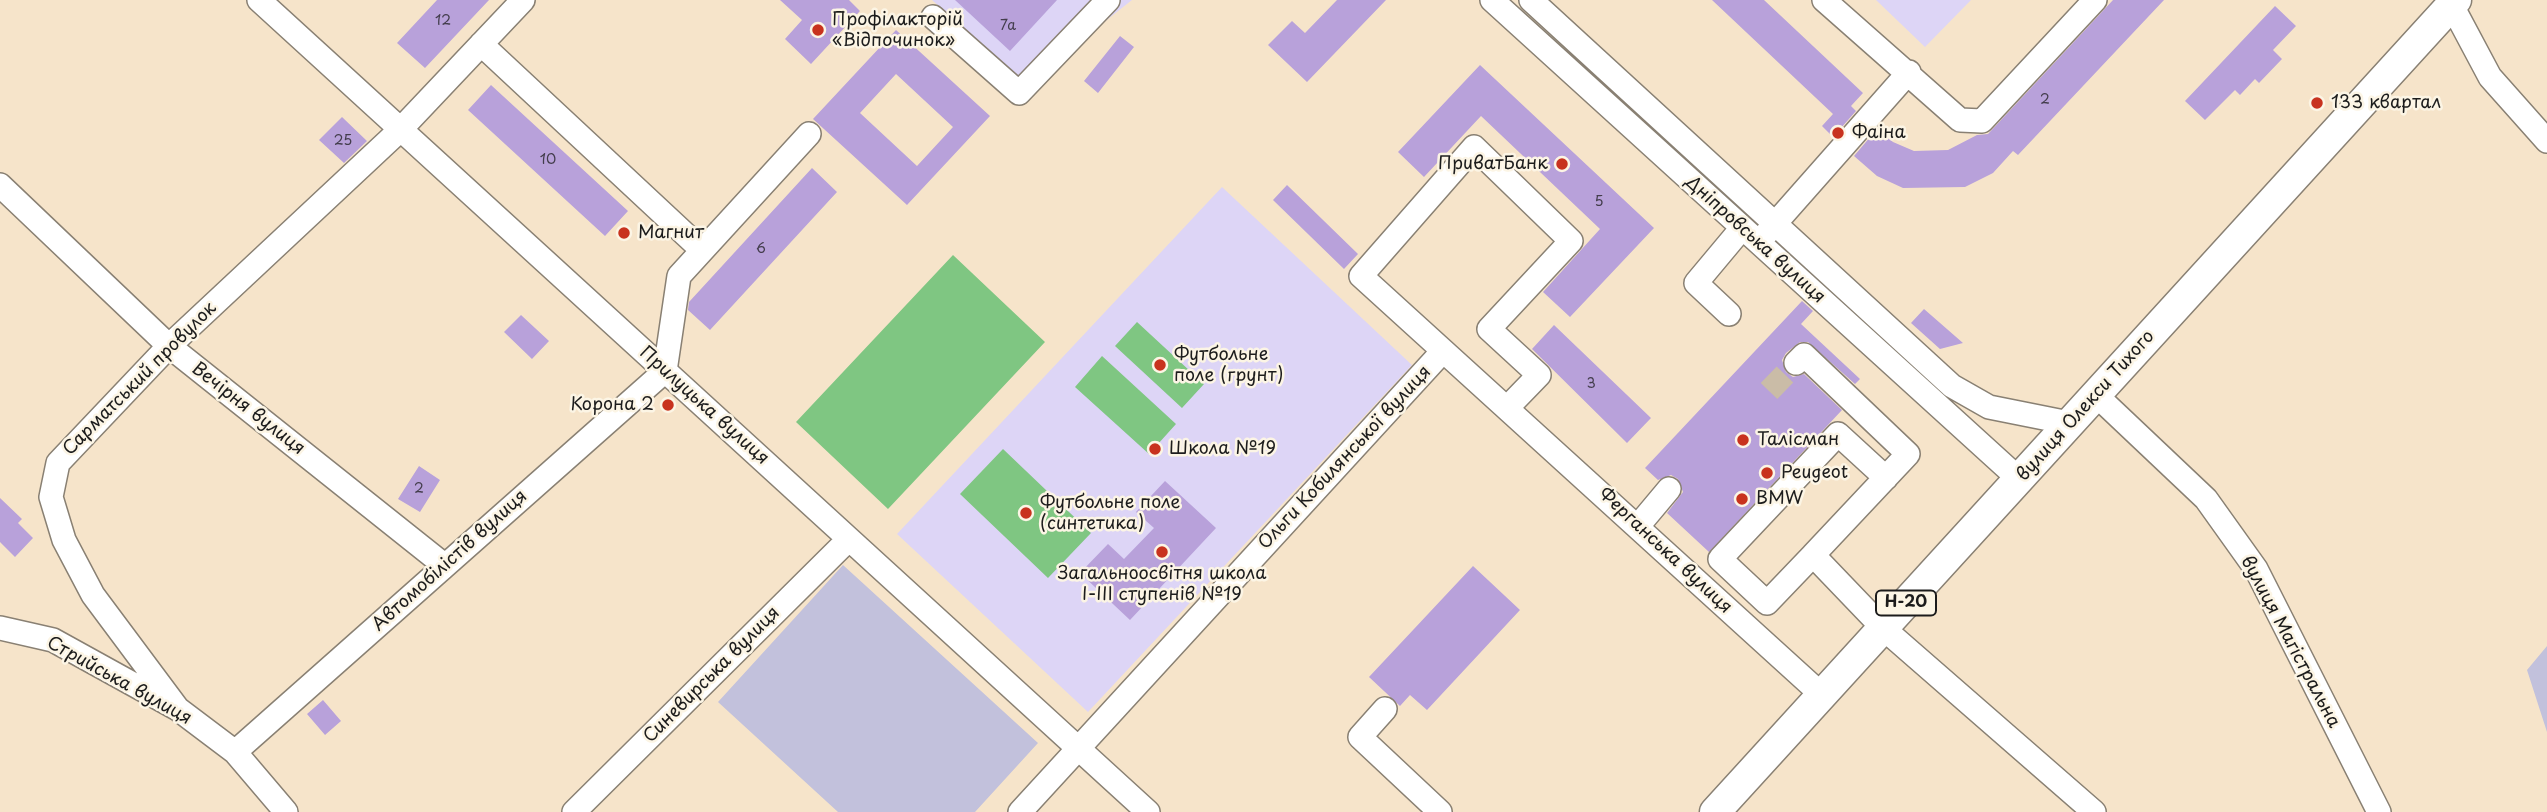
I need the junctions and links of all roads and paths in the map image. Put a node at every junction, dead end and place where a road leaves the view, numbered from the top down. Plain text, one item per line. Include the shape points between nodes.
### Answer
1 (259, 0) edge
2 (523, 0) edge
3 (1108, 0) edge
4 (1492, 0) edge
5 (1824, 0) edge
6 (2095, 0) edge
7 (1534, 1) edge
8 (2453, 1) edge
9 (933, 18) dead end
10 (1516, 22) junction
11 (481, 44) junction
12 (1909, 72) junction
13 (400, 130) junction
14 (809, 134) dead end
15 (2547, 141) edge
16 (0, 185) edge
17 (1775, 224) junction
18 (1750, 235) junction
19 (702, 250) junction
20 (1729, 314) dead end
21 (169, 346) junction
22 (1443, 351) junction
23 (1796, 363) dead end
24 (665, 371) junction
25 (2095, 394) junction
26 (1508, 407) junction
27 (2069, 423) junction
28 (1886, 478) junction
29 (2019, 479) junction
30 (1668, 489) dead end
31 (1638, 526) junction
32 (849, 539) junction
33 (1813, 555) junction
34 (444, 565) junction
35 (0, 628) edge
36 (1883, 628) junction
37 (1822, 695) junction
38 (178, 709) junction
39 (1385, 709) dead end
40 (1078, 748) junction
41 (235, 752) junction
42 (286, 812) edge
43 (574, 812) edge
44 (1020, 812) edge
45 (1149, 812) edge
46 (1440, 812) edge
47 (1715, 812) edge
48 (2094, 812) edge
49 (2379, 812) edge

1 - 13 street, Прилуцька вулиця
2 - 11 street, Сарматський провулок
3 - 9 street via 1019,93
4 - 10 street, Дніпровська вулиця
5 - 12 street
6 - 12 street via 1982,121 1960,120
7 - 10 street
7 - 17 street, Дніпровська вулиця
8 - 15 street via 2490,77
8 - 25 main road, вулиця Олекси Тихого / Н-20
10 - 18 street, Дніпровська вулиця
11 - 13 street, Сарматський провулок
11 - 19 street
12 - 17 street
13 - 21 street, Сарматський провулок
13 - 24 street, Прилуцька вулиця
14 - 19 street
16 - 21 street, Вечірня вулиця
17 - 18 street
17 - 27 street, Дніпровська вулиця via 1952,386 1989,407
18 - 20 street via 1696,284
18 - 29 street, Дніпровська вулиця
19 - 24 street via 678,276
21 - 34 street, Вечірня вулиця
21 - 38 street, Сарматський провулок via 58,463 51,497 64,540 93,595
22 - 26 street, Ферганська вулиця
22 - 26 street, Ферганська вулиця via 1361,276 1474,147 1571,241 1489,329 1539,375
22 - 40 street, Ольги Кобилянської вулиця
23 - 28 street via 1804,355 1908,454
24 - 32 street, Прилуцька вулиця
24 - 34 street, Автомобілістів вулиця
25 - 27 main road, вулиця Олекси Тихого / Н-20
25 - 49 street, вулиця Магістральна via 2206,499 2256,569
26 - 31 street, Ферганська вулиця
27 - 29 main road, вулиця Олекси Тихого / Н-20
28 - 33 street
28 - 33 street via 1838,434 1720,559 1767,603
29 - 36 main road, вулиця Олекси Тихого / Н-20
30 - 31 street
31 - 37 street, Ферганська вулиця
32 - 40 street, Прилуцька вулиця
32 - 43 street, Синевирська вулиця
33 - 36 street
34 - 41 street, Автомобілістів вулиця
35 - 38 street, Стрийська вулиця via 53,640
36 - 37 main road, вулиця Олекси Тихого / Н-20
36 - 48 street
37 - 47 main road, вулиця Олекси Тихого / Н-20
38 - 41 street, Стрийська вулиця
39 - 46 street via 1360,737
40 - 44 street, Ольги Кобилянської вулиця
40 - 45 street, Прилуцька вулиця
41 - 42 street, Стрийська вулиця

